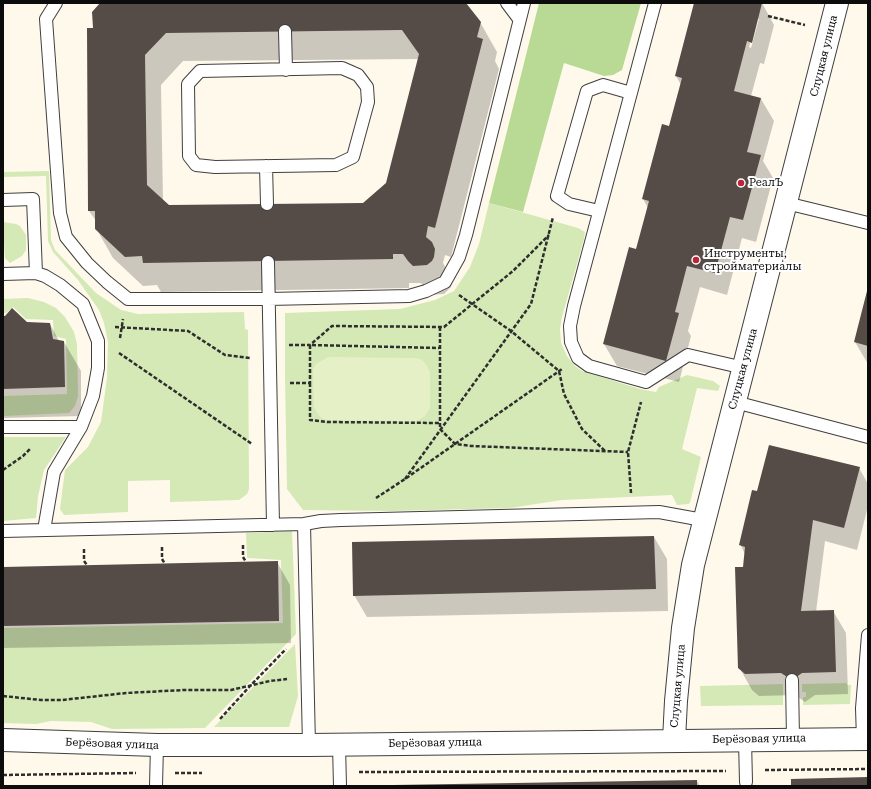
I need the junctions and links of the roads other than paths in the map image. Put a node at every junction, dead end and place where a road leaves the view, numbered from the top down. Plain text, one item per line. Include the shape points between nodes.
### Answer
1 (56, 3) edge
2 (507, 3) edge
3 (524, 3) edge
4 (655, 3) edge
5 (837, 3) edge
6 (519, 18) junction
7 (285, 31) dead end
8 (286, 70) junction
9 (631, 93) junction
10 (266, 166) junction
11 (3, 200) edge
12 (786, 203) junction
13 (267, 204) dead end
14 (599, 211) junction
15 (868, 223) edge
16 (268, 262) dead end
17 (3, 274) edge
18 (36, 274) junction
19 (268, 299) junction
20 (744, 368) junction
21 (735, 402) junction
22 (3, 427) edge
23 (81, 428) junction
24 (868, 437) edge
25 (704, 520) junction
26 (304, 524) junction
27 (273, 525) junction
28 (44, 530) junction
29 (3, 531) edge
30 (868, 635) edge
31 (792, 680) dead end
32 (793, 739) junction
33 (865, 739) edge
34 (3, 740) edge
35 (674, 740) junction
36 (745, 740) junction
37 (157, 745) junction
38 (309, 745) junction
39 (339, 745) junction
40 (746, 776) road end
41 (156, 786) edge
42 (340, 786) edge

1 - 19 lane via 46,18 60,213 66,238 87,263 128,299
2 - 6 lane
3 - 6 lane
4 - 9 lane
5 - 12 street, Слуцкая улица
6 - 19 lane via 466,235 445,282 409,296
7 - 8 lane
8 - 10 lane via 342,68 358,75 366,87 368,102 353,157 336,165
8 - 10 lane via 200,71 188,84 189,156 196,165
9 - 14 lane
9 - 14 lane via 603,85 587,91 557,196 569,204
10 - 13 lane
11 - 18 lane via 33,199
12 - 15 lane
12 - 20 street, Слуцкая улица
14 - 20 lane via 570,326 571,342 578,358 589,366 646,382 688,355
16 - 19 lane
17 - 18 lane
18 - 23 lane via 60,285 83,304 98,341 98,368 93,396
19 - 27 lane
20 - 21 street, Слуцкая улица
21 - 24 lane
21 - 25 street, Слуцкая улица
22 - 23 lane
23 - 28 lane via 54,472
25 - 26 lane via 659,512 321,520
25 - 35 street, Слуцкая улица via 693,565 684,628
26 - 27 lane
26 - 38 lane
27 - 28 lane
28 - 29 lane
30 - 33 lane via 862,708
31 - 32 lane
32 - 33 street, Берёзовая улица
32 - 36 street, Берёзовая улица
34 - 37 street, Берёзовая улица
35 - 36 street, Берёзовая улица
35 - 39 street, Берёзовая улица
36 - 40 lane
37 - 38 street, Берёзовая улица
37 - 41 lane
38 - 39 street, Берёзовая улица
39 - 42 lane

